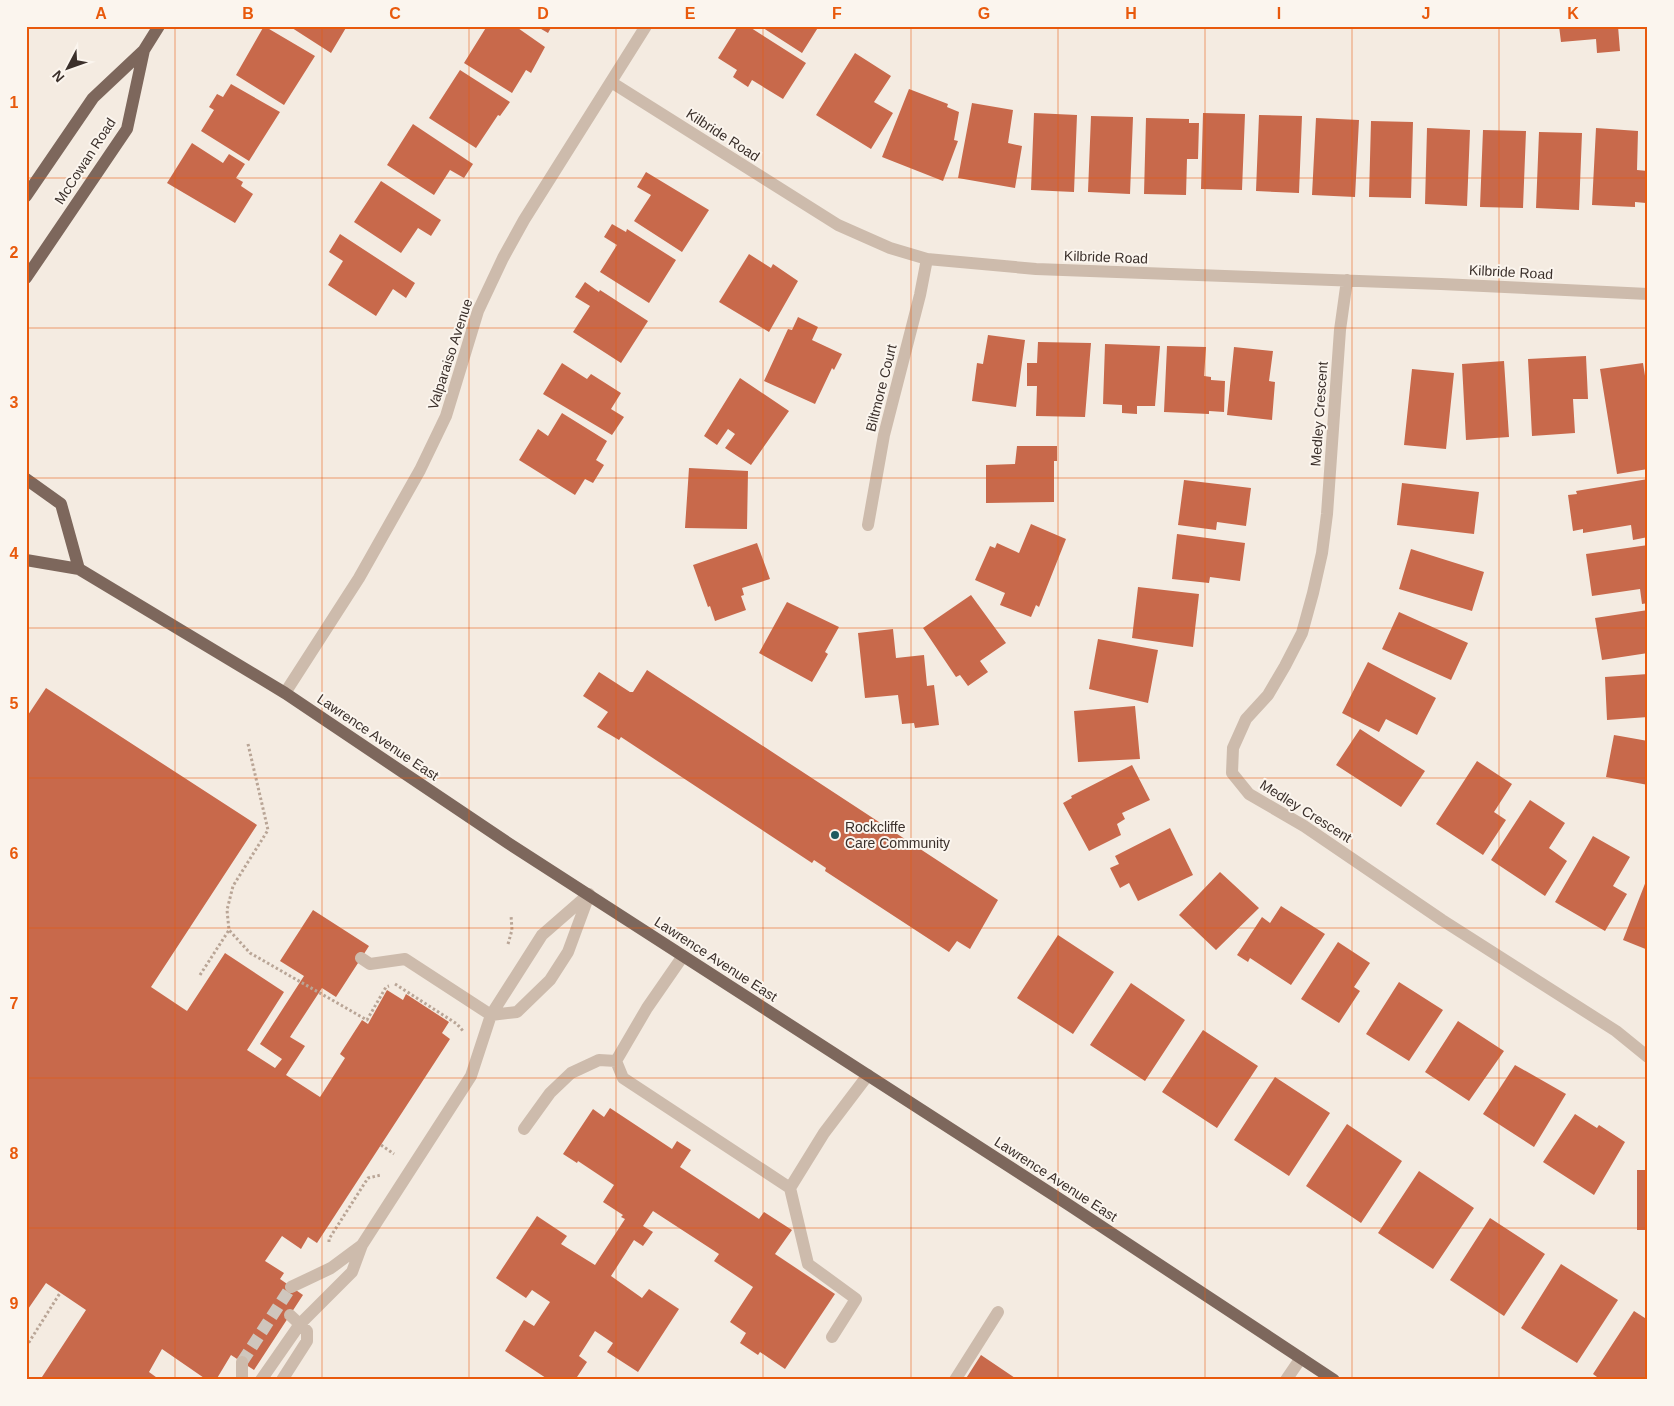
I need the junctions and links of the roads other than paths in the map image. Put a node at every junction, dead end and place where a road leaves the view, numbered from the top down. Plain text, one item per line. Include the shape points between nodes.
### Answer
1 (159, 26) edge
2 (646, 26) edge
3 (144, 50) junction
4 (611, 82) junction
5 (26, 196) edge
6 (927, 259) junction
7 (26, 278) edge
8 (1347, 280) junction
9 (1648, 294) edge
10 (26, 479) edge
11 (868, 525) dead end
12 (26, 560) edge
13 (79, 569) junction
14 (285, 692) junction
15 (589, 894) junction
16 (683, 956) junction
17 (361, 958) dead end
18 (490, 1014) junction
19 (1648, 1057) edge
20 (616, 1061) junction
21 (868, 1075) junction
22 (524, 1130) dead end
23 (790, 1188) junction
24 (362, 1246) junction
25 (291, 1287) tunnel mouth
26 (998, 1312) dead end
27 (290, 1315) dead end
28 (300, 1324) junction
29 (832, 1337) dead end
30 (1301, 1358) junction
31 (242, 1362) tunnel mouth
32 (242, 1380) edge
33 (262, 1380) edge
34 (282, 1380) edge
35 (954, 1380) edge
36 (1286, 1380) edge
37 (1334, 1380) edge

1 - 3 main road, McCowan Road
2 - 4 street, Valparaiso Avenue
3 - 5 main road, McCowan Road via 93,98
3 - 7 main road, McCowan Road via 127,129
4 - 6 street, Kilbride Road via 838,226 890,248
4 - 14 street, Valparaiso Avenue via 503,258 478,311 446,416 420,470 359,578
6 - 8 street, Kilbride Road via 1036,269
6 - 11 street, Biltmore Court via 884,435
8 - 9 street, Kilbride Road
8 - 19 street, Medley Crescent via 1322,553 1302,633 1268,695 1246,719 1233,748 1232,773 1250,794 1616,1031
10 - 13 main road via 61,504
12 - 13 main road, Lawrence Avenue East
13 - 14 main road, Lawrence Avenue East
14 - 15 main road, Lawrence Avenue East via 508,844
15 - 16 main road, Lawrence Avenue East
15 - 18 street via 542,935
15 - 18 street via 568,952 550,980 517,1012
16 - 20 street
16 - 21 main road, Lawrence Avenue East
17 - 18 street via 370,964 405,959
18 - 24 street via 471,1076
20 - 22 street via 599,1060 571,1073 550,1093
20 - 23 street via 623,1078
21 - 23 street via 824,1133
21 - 30 main road, Lawrence Avenue East
23 - 29 street via 808,1264 856,1299
24 - 25 street via 330,1268
24 - 28 street via 352,1272
26 - 35 street
27 - 28 street
28 - 33 street
28 - 34 street via 307,1331 307,1340
30 - 36 street
30 - 37 main road, Lawrence Avenue East
31 - 32 street

